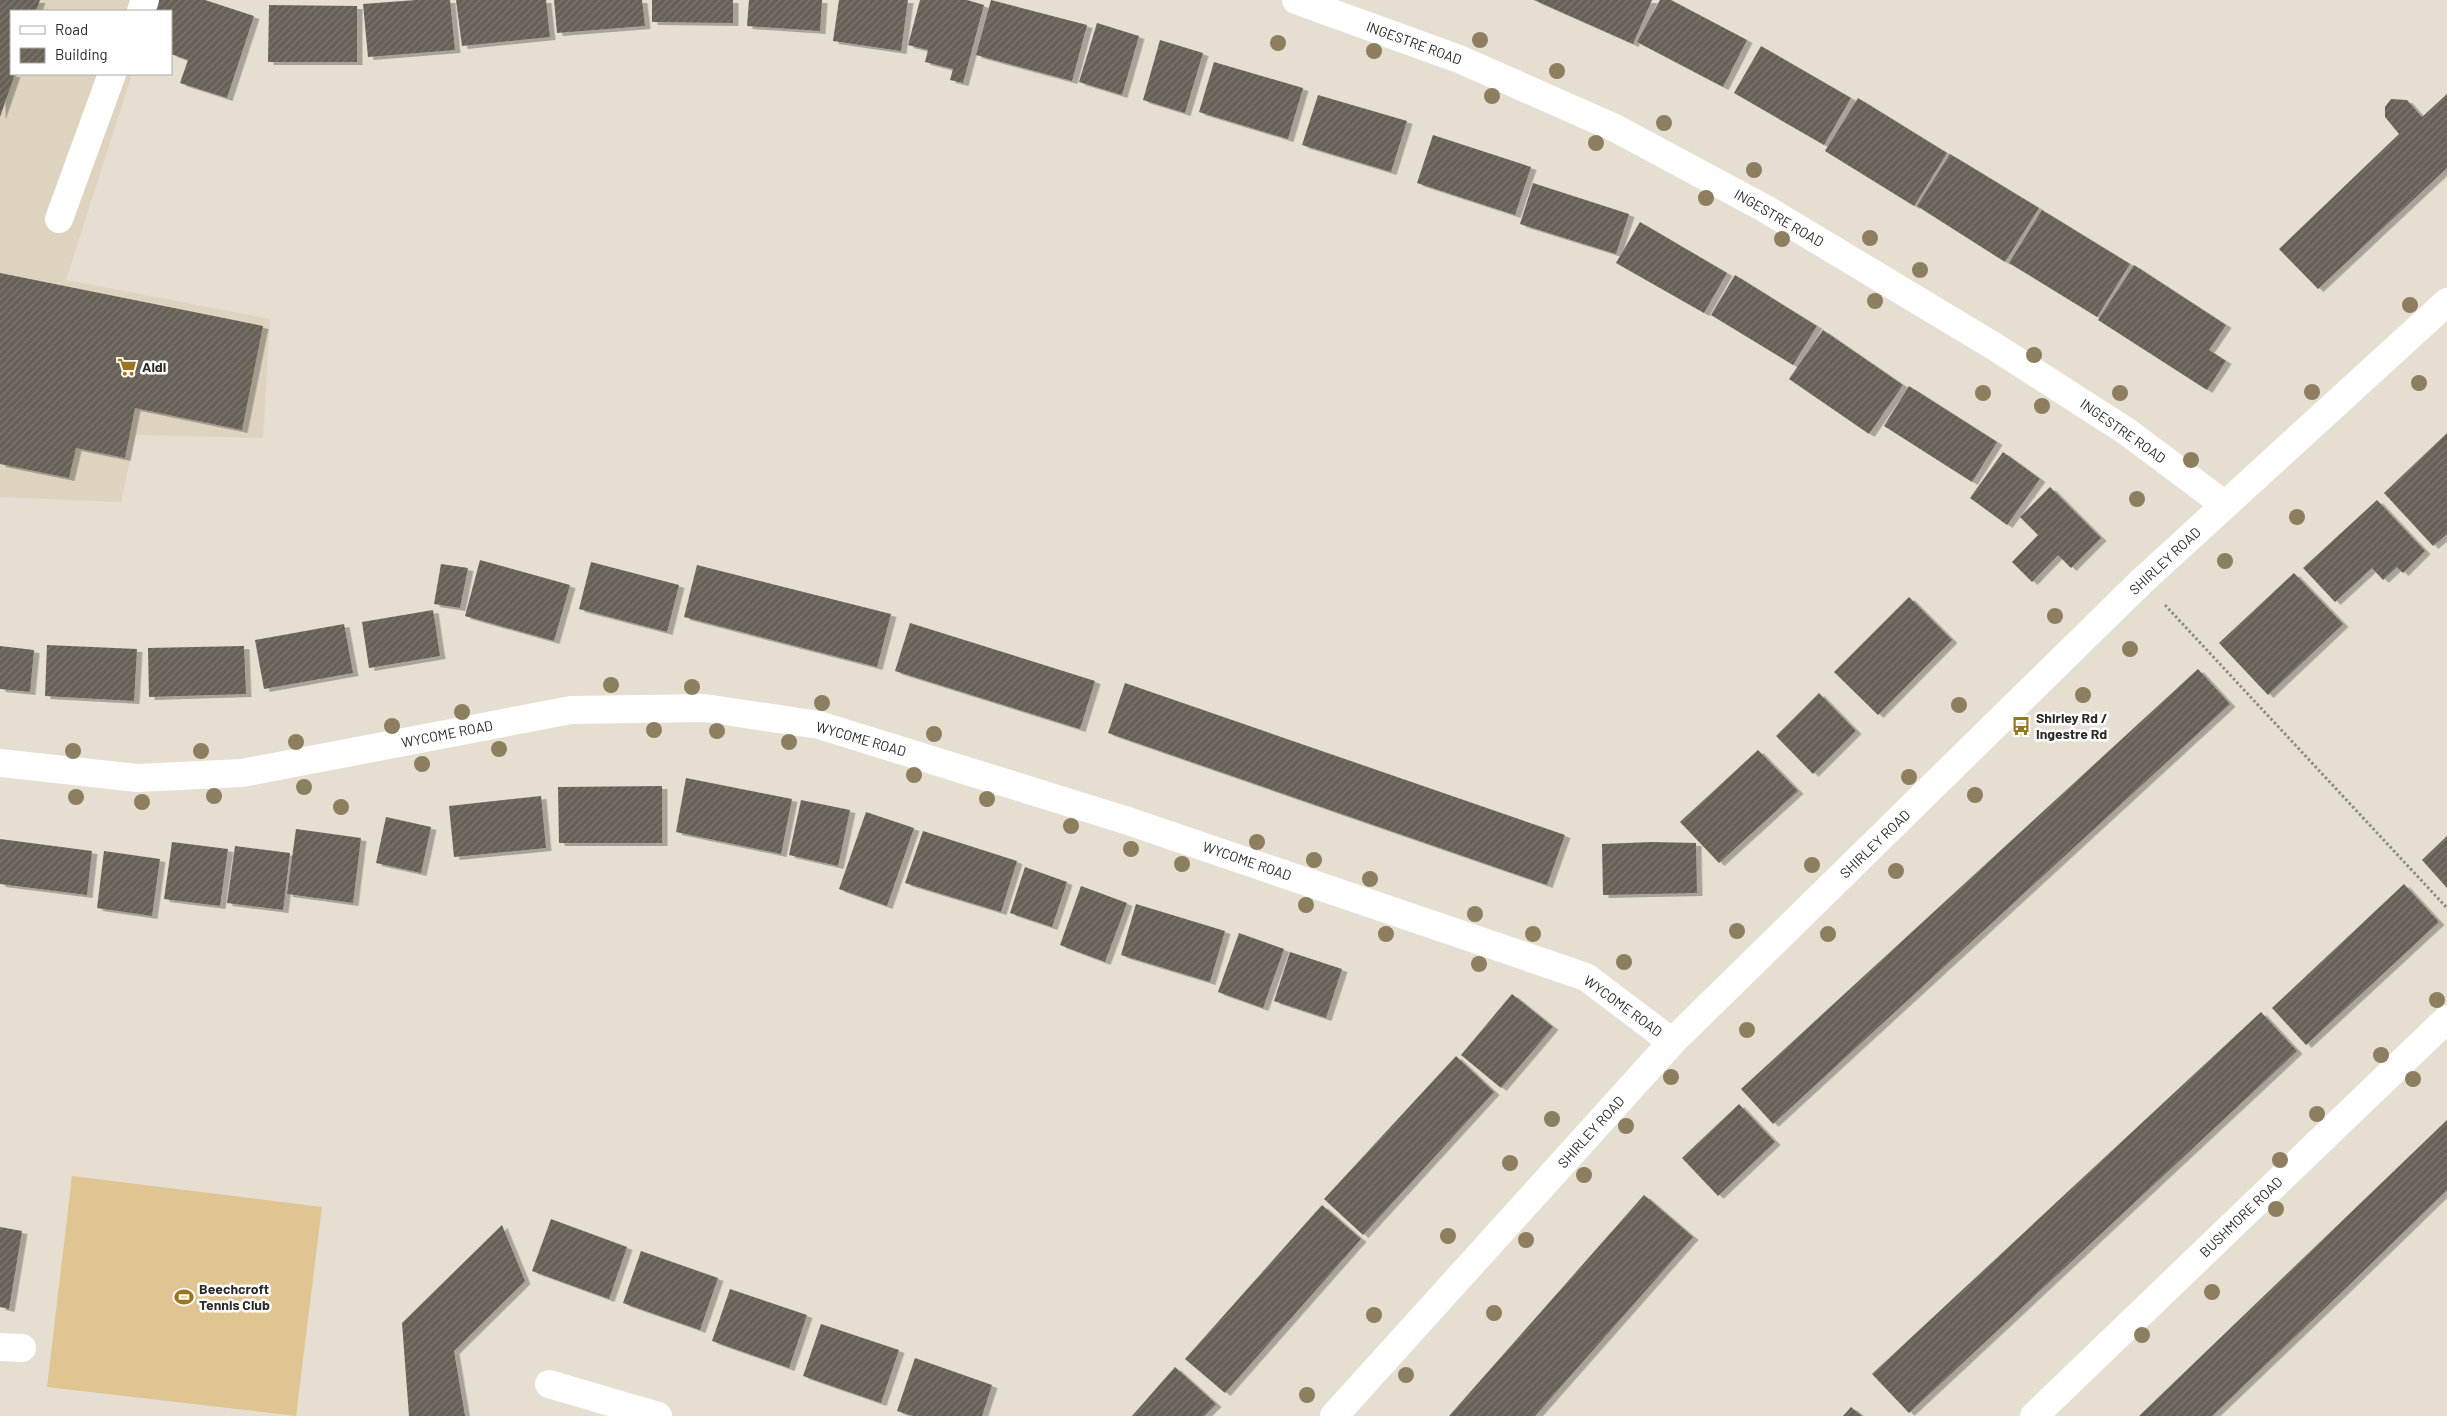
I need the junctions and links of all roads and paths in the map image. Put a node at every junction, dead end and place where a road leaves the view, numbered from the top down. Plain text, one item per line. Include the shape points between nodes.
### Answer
1 (1296, 0) edge
2 (112, 75) edge
3 (59, 219) dead end
4 (2447, 302) edge
5 (2225, 505) junction
6 (2142, 581) junction
7 (0, 763) edge
8 (2447, 908) edge
9 (2447, 1018) edge
10 (1672, 1042) junction
11 (549, 1384) dead end
12 (658, 1416) edge
13 (1334, 1416) edge
14 (2034, 1416) edge

1 - 5 street, INGESTRE ROAD via 1459,59 1606,124 1764,208 2110,420
2 - 3 street
4 - 5 street, SHIRLEY ROAD
5 - 6 street, SHIRLEY ROAD
6 - 8 path
6 - 10 street, SHIRLEY ROAD
7 - 10 street, WYCOME ROAD via 136,778 242,773 571,710 705,708 819,725 1125,820 1586,977
9 - 14 street, BUSHMORE ROAD
10 - 13 street, SHIRLEY ROAD
11 - 12 street

